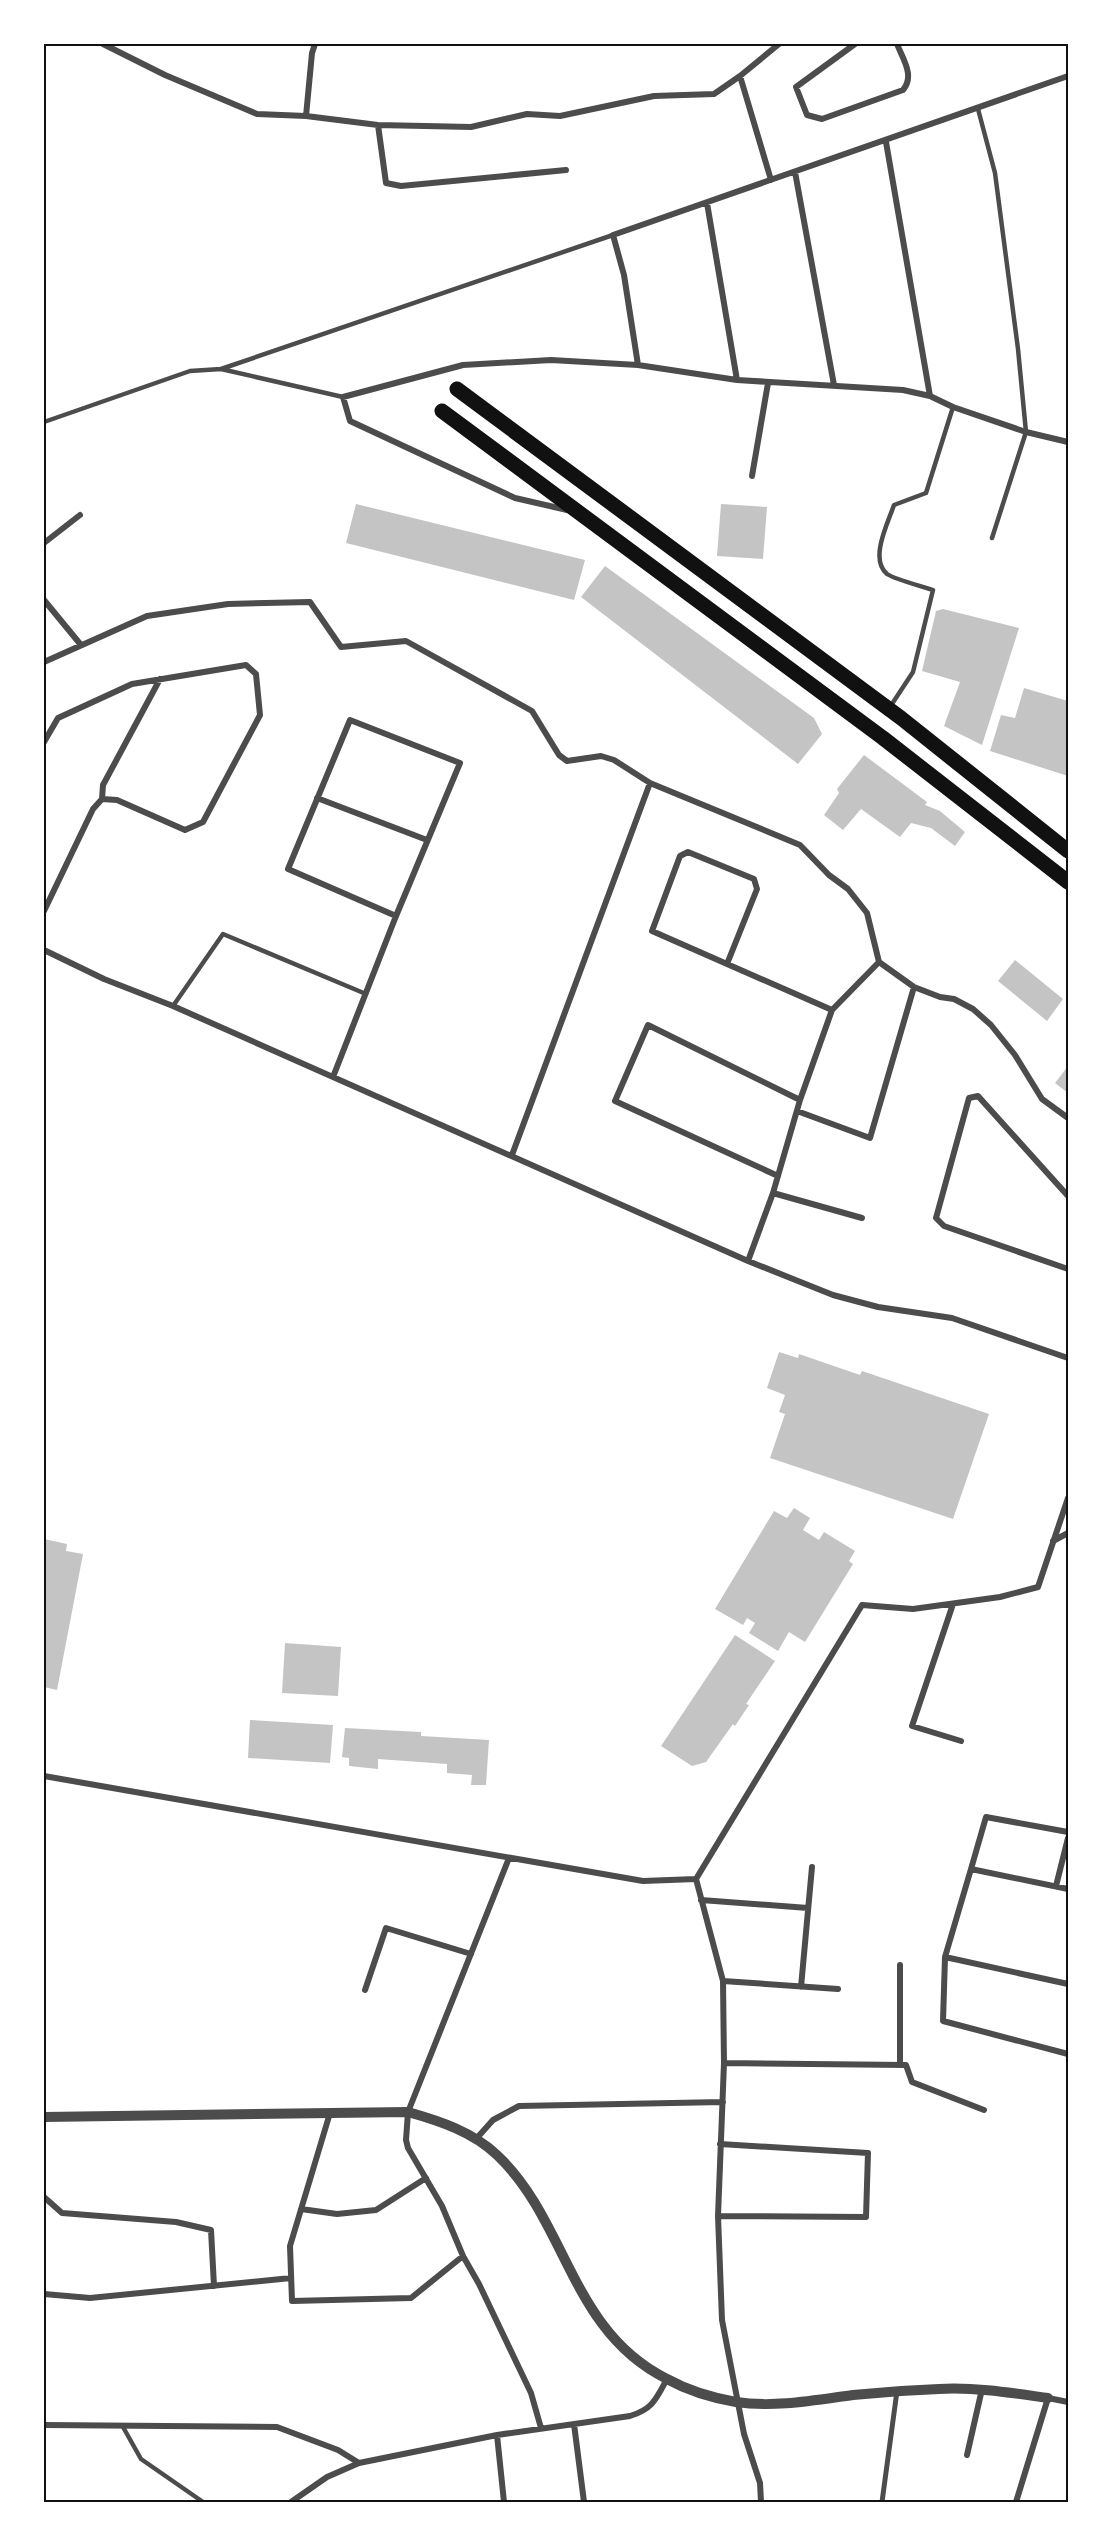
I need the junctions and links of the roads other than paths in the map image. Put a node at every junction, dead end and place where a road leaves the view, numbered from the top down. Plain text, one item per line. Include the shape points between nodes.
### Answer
1 (103, 44) edge
2 (315, 44) edge
3 (779, 44) edge
4 (855, 44) edge
5 (897, 44) edge
6 (740, 76) junction
7 (1068, 76) edge
8 (978, 109) junction
9 (306, 116) junction
10 (378, 125) junction
11 (886, 142) junction
12 (566, 170) dead end
13 (795, 172) junction
14 (771, 180) junction
15 (707, 203) junction
16 (613, 235) junction
17 (638, 366) junction
18 (220, 369) junction
19 (737, 380) junction
20 (768, 383) junction
21 (834, 385) junction
22 (457, 389) dead end
23 (930, 396) junction
24 (342, 397) junction
25 (953, 407) junction
26 (442, 411) dead end
27 (44, 422) edge
28 (1026, 432) junction
29 (1068, 442) edge
30 (752, 476) dead end
31 (577, 512) junction
32 (80, 514) dead end
33 (992, 538) dead end
34 (44, 543) edge
35 (44, 600) edge
36 (81, 645) junction
37 (44, 662) edge
38 (160, 680) junction
39 (889, 709) junction
40 (44, 742) edge
41 (650, 783) junction
42 (317, 798) junction
43 (102, 799) junction
44 (427, 840) junction
45 (1068, 851) edge
46 (1068, 882) edge
47 (44, 911) edge
48 (396, 915) junction
49 (44, 950) edge
50 (879, 962) junction
51 (727, 964) junction
52 (914, 987) junction
53 (366, 994) junction
54 (173, 1006) junction
55 (832, 1011) junction
56 (333, 1077) junction
57 (800, 1100) junction
58 (797, 1111) junction
59 (1068, 1118) edge
60 (512, 1155) junction
61 (778, 1176) junction
62 (772, 1193) junction
63 (1068, 1196) edge
64 (862, 1218) dead end
65 (747, 1261) junction
66 (1068, 1269) edge
67 (1068, 1358) edge
68 (1068, 1498) edge
69 (1068, 1533) edge
70 (1053, 1541) junction
71 (953, 1604) junction
72 (962, 1741) dead end
73 (44, 1776) edge
74 (1068, 1832) edge
75 (1068, 1838) edge
76 (509, 1858) junction
77 (812, 1867) dead end
78 (971, 1869) junction
79 (696, 1879) junction
80 (1056, 1886) junction
81 (1068, 1889) edge
82 (701, 1900) junction
83 (808, 1908) junction
84 (471, 1954) junction
85 (945, 1957) junction
86 (900, 1965) dead end
87 (723, 1981) junction
88 (1068, 1984) edge
89 (801, 1987) junction
90 (838, 1989) dead end
91 (365, 1990) dead end
92 (1068, 2054) edge
93 (724, 2063) junction
94 (900, 2065) junction
95 (723, 2102) junction
96 (984, 2110) dead end
97 (330, 2112) junction
98 (408, 2112) junction
99 (44, 2117) edge
100 (476, 2139) junction
101 (720, 2144) junction
102 (426, 2178) junction
103 (44, 2197) edge
104 (301, 2208) junction
105 (718, 2216) junction
106 (463, 2256) junction
107 (291, 2278) junction
108 (214, 2286) junction
109 (44, 2294) edge
110 (667, 2379) junction
111 (982, 2389) junction
112 (897, 2391) junction
113 (1048, 2398) junction
114 (737, 2402) junction
115 (1068, 2402) edge
116 (574, 2424) junction
117 (44, 2425) edge
118 (123, 2427) junction
119 (541, 2428) junction
120 (497, 2435) junction
121 (967, 2455) dead end
122 (358, 2463) junction
123 (203, 2502) edge
124 (291, 2502) edge
125 (504, 2502) edge
126 (584, 2502) edge
127 (761, 2502) edge
128 (882, 2502) edge
129 (1016, 2502) edge

1 - 9 street via 257,114
2 - 9 street
3 - 6 street
4 - 5 street via 796,87 807,115 822,119 903,90 909,75
6 - 10 street via 714,94 654,96 560,116 527,114 471,127
6 - 14 street
7 - 8 street
8 - 11 street
8 - 28 lane via 995,173
9 - 10 street
10 - 12 street via 386,183 401,186
11 - 13 street
11 - 23 street
13 - 14 street
13 - 21 street
14 - 15 street
15 - 16 street
15 - 19 street
16 - 17 street via 624,275
16 - 18 lane
17 - 19 street
17 - 24 street via 552,360 463,364
18 - 24 lane
18 - 27 lane via 190,371
19 - 20 street
20 - 21 street
20 - 30 street
21 - 23 street
22 - 39 highway
23 - 25 street
24 - 31 street via 350,421 515,498
25 - 28 street
25 - 39 lane via 926,493 894,506 879,552 880,563 888,574 933,590 913,672
26 - 31 highway
28 - 29 street
28 - 33 lane
31 - 46 highway via 883,738
32 - 34 street
35 - 36 street
36 - 37 street
36 - 41 street via 147,616 228,603 310,602 341,647 406,641 532,711 559,755 567,761 601,756
38 - 40 street via 132,684 58,718
38 - 43 street via 103,786
38 - 43 street via 246,665 256,675 260,715 203,822 185,830 117,800
39 - 45 highway
41 - 50 street via 800,845 848,889 867,913
41 - 60 street
42 - 44 street
42 - 44 street via 350,720 460,763
42 - 48 street via 288,869
43 - 47 street via 93,809
44 - 48 street
48 - 53 street
49 - 54 street via 104,980
50 - 52 street
50 - 55 street
51 - 51 street via 652,930 680,856 688,852 754,879 757,890
51 - 55 street
52 - 58 street via 870,1138
52 - 59 street via 973,1009 1015,1055 1042,1099
53 - 54 lane via 223,934
53 - 56 street
54 - 56 street
55 - 57 street
56 - 60 street
57 - 58 street
57 - 61 street via 648,1026 615,1101
58 - 61 street
60 - 65 street
61 - 62 street
62 - 64 street
62 - 65 street
63 - 66 street via 978,1096 969,1098 936,1218 944,1226
65 - 67 street via 833,1294 878,1307 952,1318
68 - 70 street
69 - 70 street
70 - 71 street via 1038,1587
71 - 72 street via 912,1726
71 - 79 street via 912,1609 862,1605
73 - 76 street
74 - 78 street via 986,1817
75 - 80 street
76 - 79 street via 643,1881
76 - 84 street
77 - 83 street
78 - 80 street
78 - 85 street
79 - 82 street
80 - 81 street
82 - 83 street
82 - 87 street
83 - 89 street
84 - 91 street via 386,1928
84 - 98 street
85 - 88 street
85 - 92 street via 943,2021
86 - 94 street
87 - 89 street
87 - 93 street
89 - 90 street
93 - 94 street
93 - 95 street
94 - 96 street via 906,2065 912,2082
95 - 100 street via 519,2106 493,2120
95 - 101 street
97 - 98 street
97 - 99 street
97 - 104 street
98 - 100 street via 445,2123
98 - 102 street via 406,2140
100 - 110 street via 517,2175 603,2327 628,2352
101 - 105 street
101 - 105 street via 868,2152 866,2217
102 - 104 street via 376,2210 337,2214
102 - 106 street
103 - 108 street via 63,2213 176,2222 211,2230
104 - 107 street via 290,2246
105 - 114 street via 722,2320
106 - 107 street via 411,2298 292,2301
106 - 119 street via 531,2393
107 - 108 street
108 - 109 street via 90,2298
110 - 114 street
110 - 116 street via 645,2411
111 - 112 street
111 - 113 street
111 - 121 street
112 - 114 street via 802,2401
112 - 128 street
113 - 115 street
113 - 129 street
114 - 127 street via 760,2483
116 - 119 street
116 - 126 street
117 - 118 street
118 - 122 street via 277,2427 339,2450
118 - 123 lane via 141,2459
119 - 120 street
120 - 122 street
120 - 125 street
122 - 124 street via 327,2476

